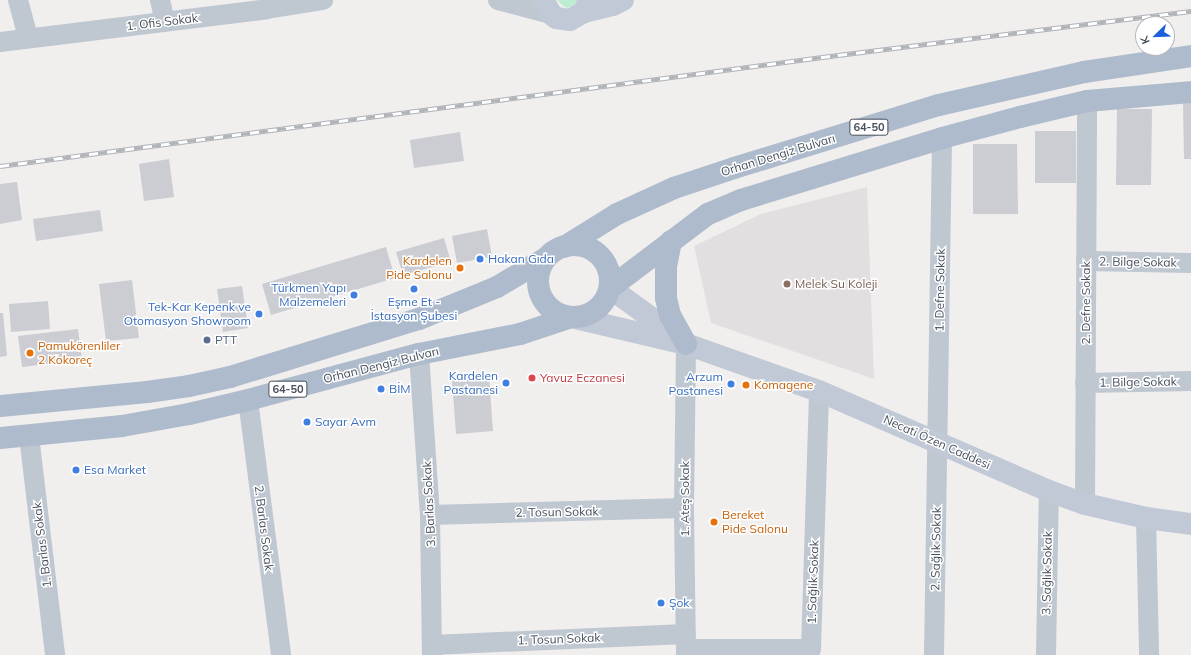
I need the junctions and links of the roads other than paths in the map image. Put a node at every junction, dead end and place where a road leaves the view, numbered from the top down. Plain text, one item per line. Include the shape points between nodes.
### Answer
1 (18, 0) edge
2 (160, 0) edge
3 (323, 0) edge
4 (498, 0) edge
5 (623, 0) edge
6 (266, 4) edge
7 (587, 6) edge
8 (547, 7) edge
9 (165, 21) junction
10 (28, 38) junction
11 (0, 42) edge
12 (1191, 56) edge
13 (1191, 92) edge
14 (1087, 101) junction
15 (942, 138) junction
16 (671, 240) junction
17 (555, 252) junction
18 (1086, 261) junction
19 (1191, 263) edge
20 (610, 288) junction
21 (571, 317) junction
22 (686, 344) junction
23 (419, 354) junction
24 (1191, 381) edge
25 (1085, 383) junction
26 (819, 391) junction
27 (248, 400) junction
28 (0, 406) edge
29 (29, 436) junction
30 (0, 438) edge
31 (938, 443) junction
32 (1049, 491) junction
33 (1085, 504) junction
34 (684, 508) junction
35 (430, 515) junction
36 (1146, 518) junction
37 (1191, 524) edge
38 (686, 646) edge
39 (527, 648) edge
40 (432, 650) edge
41 (55, 655) edge
42 (281, 655) edge
43 (934, 655) edge
44 (1046, 655) edge
45 (1149, 655) edge

1 - 10 street
2 - 9 street
3 - 6 street, 1. Ofis Sokak
4 - 8 street
5 - 7 street via 613,5
6 - 9 street, 1. Ofis Sokak
7 - 8 street via 570,20 563,20
9 - 10 street, 1. Ofis Sokak
10 - 11 street, 1. Ofis Sokak
12 - 17 main road, Orhan Dengiz Bulvarı / 64-50 via 1084,72 901,117 674,188 617,214
13 - 14 main road, Orhan Dengiz Bulvarı / 64-50
14 - 15 main road, Orhan Dengiz Bulvarı / 64-50
14 - 18 street, 2. Defne Sokak
15 - 16 main road, Orhan Dengiz Bulvarı / 64-50 via 741,200 708,214
15 - 31 street, 1. Defne Sokak
16 - 20 main road, Orhan Dengiz Bulvarı / 64-50
16 - 22 main road via 666,267 666,298 670,315
17 - 20 main road via 576,245 598,254 606,264
17 - 21 main road via 541,268 539,290 551,309 560,315
17 - 28 main road, Orhan Dengiz Bulvarı / 64-50 via 497,287 419,319 230,377 147,392
18 - 19 street, 2. Bilge Sokak
18 - 25 street, 2. Defne Sokak
20 - 21 main road, Orhan Dengiz Bulvarı / 64-50 via 603,302 592,313 582,317
20 - 22 street
21 - 22 street
21 - 23 main road, Orhan Dengiz Bulvarı / 64-50 via 520,334
22 - 26 street, Necati Özen Caddesi
22 - 34 street, 1. Ateş Sokak
23 - 27 main road, Orhan Dengiz Bulvarı / 64-50
23 - 35 street, 3. Barlas Sokak
24 - 25 street, 1. Bilge Sokak
25 - 33 street, 2. Defne Sokak
26 - 31 street, Necati Özen Caddesi
26 - 38 street, 1. Sağlık Sokak via 811,649
27 - 29 main road, Orhan Dengiz Bulvarı / 64-50 via 122,426
27 - 42 street, 2. Barlas Sokak
29 - 30 main road, Orhan Dengiz Bulvarı / 64-50
29 - 41 street, 1. Barlas Sokak
31 - 32 street, Necati Özen Caddesi
31 - 43 street, 2. Sağlık Sokak
32 - 33 street, Necati Özen Caddesi
32 - 44 street, 3. Sağlık Sokak
33 - 36 street, Necati Özen Caddesi
34 - 35 street, 2. Tosun Sokak
34 - 38 street, 1. Ateş Sokak
35 - 40 street, 3. Barlas Sokak
36 - 37 street, Necati Özen Caddesi
36 - 45 street
38 - 39 street, 1. Tosun Sokak
39 - 40 street, 1. Tosun Sokak

